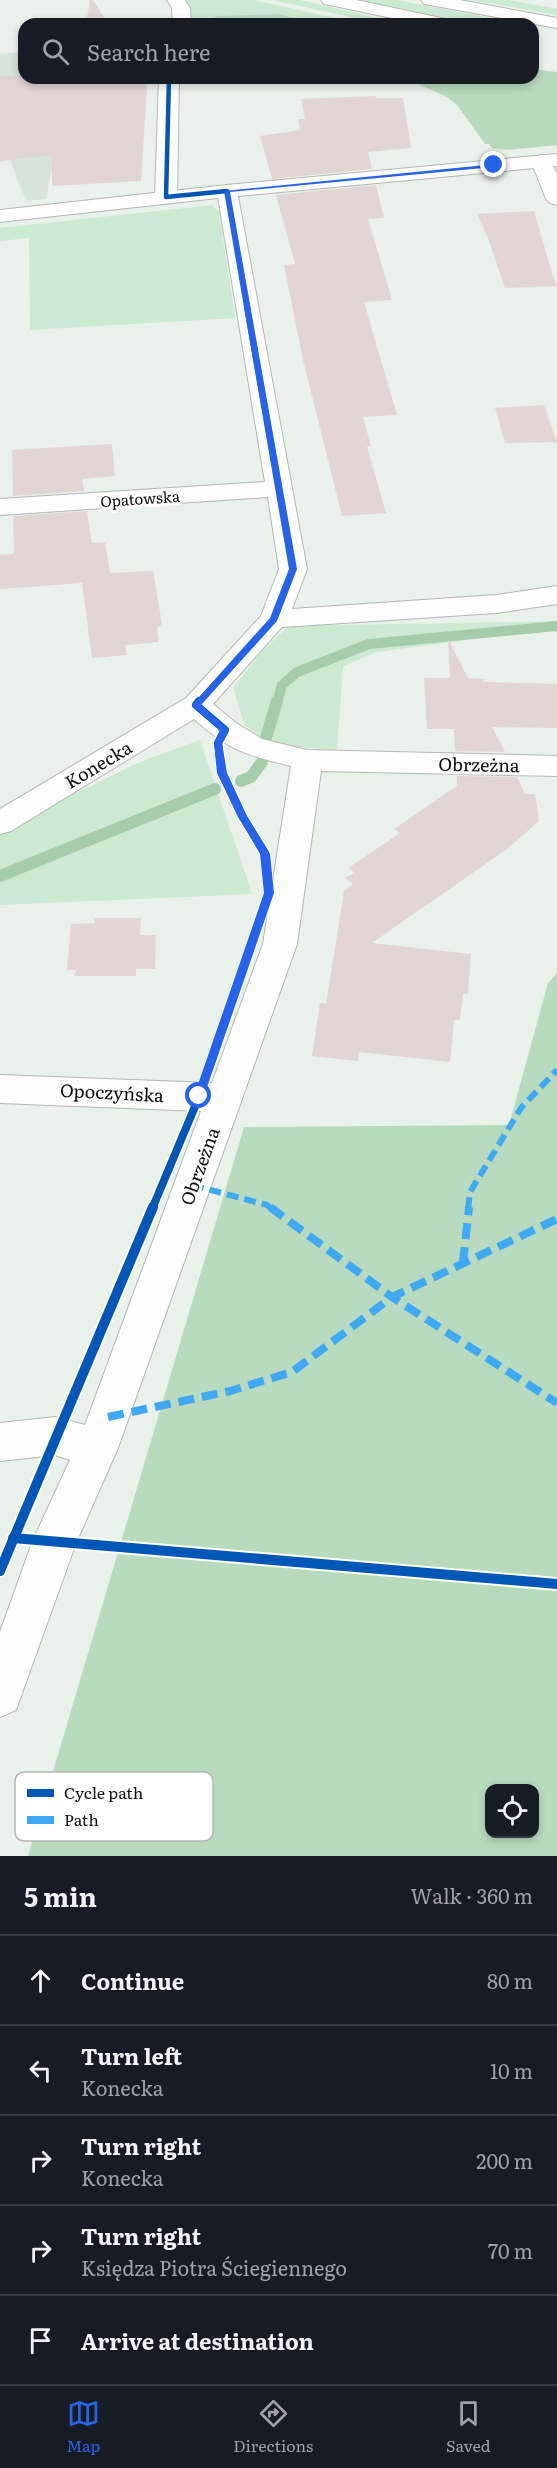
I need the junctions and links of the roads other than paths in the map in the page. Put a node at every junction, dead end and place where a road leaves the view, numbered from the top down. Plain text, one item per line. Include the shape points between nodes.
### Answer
1 (176, 0) edge
2 (330, 0) edge
3 (430, 0) edge
4 (182, 18) edge
5 (417, 18) edge
6 (529, 18) edge
7 (539, 20) edge
8 (557, 23) edge
9 (169, 84) edge
10 (549, 160) edge
11 (227, 191) junction
12 (166, 197) junction
13 (557, 199) edge
14 (0, 216) edge
15 (279, 489) junction
16 (0, 507) edge
17 (557, 595) edge
18 (274, 619) junction
19 (196, 705) junction
20 (307, 760) junction
21 (557, 766) edge
22 (0, 823) edge
23 (0, 1089) edge
24 (224, 1098) junction
25 (0, 1442) edge
26 (97, 1448) junction
27 (0, 1694) edge

1 - 4 street
2 - 5 street
3 - 6 street
7 - 8 street
9 - 12 street
10 - 11 street
10 - 13 street
11 - 12 street
11 - 15 street, Konecka
12 - 14 street
15 - 16 street, Opatowska
15 - 18 street, Konecka via 293,569
17 - 18 street via 496,604
18 - 19 street, Konecka
19 - 20 street via 253,747
19 - 22 street, Konecka
20 - 21 street, Obrzeżna
20 - 24 street, Obrzeżna via 280,944
23 - 24 street, Opoczyńska
24 - 26 street, Obrzeżna
25 - 26 street via 55,1436
26 - 27 street, Obrzeżna via 55,1540

